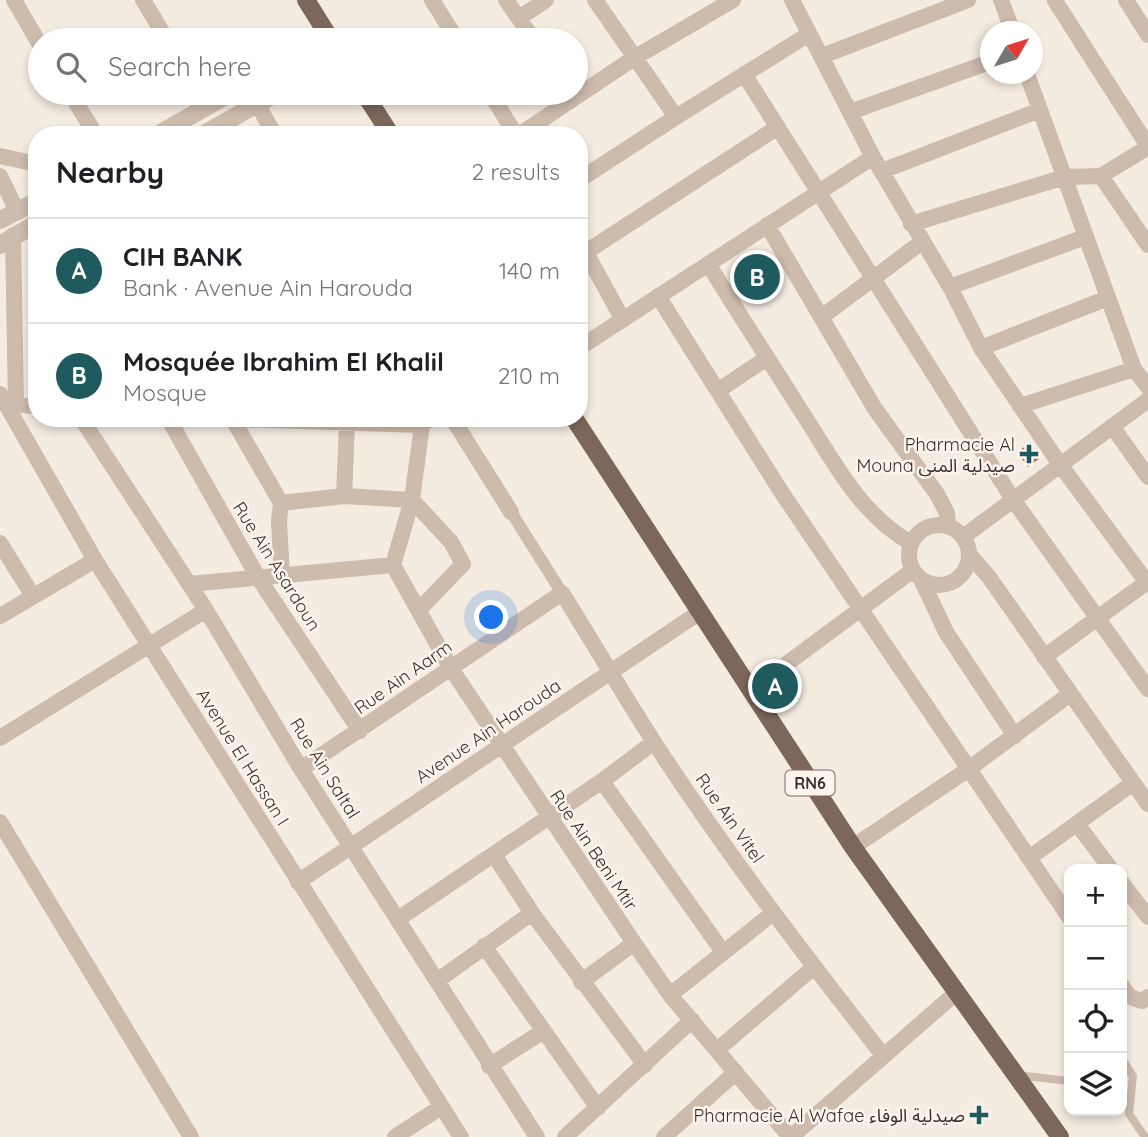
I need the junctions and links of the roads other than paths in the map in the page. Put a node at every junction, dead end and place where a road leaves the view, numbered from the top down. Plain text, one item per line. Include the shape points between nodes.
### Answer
1 (14, 0) edge
2 (143, 0) edge
3 (306, 0) edge
4 (432, 0) edge
5 (506, 0) edge
6 (546, 0) edge
7 (595, 0) edge
8 (733, 0) edge
9 (792, 0) edge
10 (968, 0) edge
11 (1001, 0) edge
12 (1126, 0) edge
13 (1055, 1) edge
14 (519, 18) junction
15 (1009, 21) edge
16 (30, 28) edge
17 (160, 28) edge
18 (322, 28) edge
19 (450, 28) edge
20 (526, 28) edge
21 (809, 34) junction
22 (1148, 35) edge
23 (822, 56) junction
24 (634, 58) junction
25 (980, 66) edge
26 (744, 74) junction
27 (1031, 84) edge
28 (588, 86) edge
29 (77, 105) edge
30 (195, 105) edge
31 (255, 105) edge
32 (258, 105) edge
33 (372, 105) edge
34 (498, 105) edge
35 (559, 105) edge
36 (1040, 110) junction
37 (850, 112) junction
38 (676, 117) junction
39 (90, 126) edge
40 (168, 126) edge
41 (217, 126) edge
42 (270, 126) edge
43 (385, 126) edge
44 (512, 126) edge
45 (530, 126) edge
46 (778, 127) junction
47 (1148, 146) edge
48 (0, 156) edge
49 (873, 157) junction
50 (28, 162) edge
51 (882, 171) junction
52 (588, 174) edge
53 (0, 176) edge
54 (1101, 176) junction
55 (1065, 177) junction
56 (820, 192) junction
57 (28, 206) edge
58 (17, 211) junction
59 (0, 220) edge
60 (911, 224) junction
61 (767, 225) junction
62 (28, 228) edge
63 (1085, 237) junction
64 (7, 240) edge
65 (922, 242) junction
66 (588, 243) edge
67 (1148, 245) edge
68 (588, 255) edge
69 (708, 264) junction
70 (873, 279) junction
71 (950, 287) junction
72 (658, 296) junction
73 (1108, 298) junction
74 (823, 316) junction
75 (623, 320) junction
76 (588, 342) edge
77 (981, 348) junction
78 (767, 358) junction
79 (1134, 369) junction
80 (1148, 387) edge
81 (719, 390) junction
82 (1148, 400) edge
83 (8, 401) edge
84 (28, 404) edge
85 (1020, 406) junction
86 (1112, 426) junction
87 (88, 427) edge
88 (173, 427) edge
89 (237, 427) edge
90 (354, 427) edge
91 (426, 427) edge
92 (458, 427) edge
93 (579, 427) edge
94 (1059, 463) junction
95 (1148, 477) edge
96 (344, 496) junction
97 (1012, 498) junction
98 (412, 500) junction
99 (281, 503) junction
100 (511, 512) joint
101 (948, 526) junction
102 (963, 537) junction
103 (0, 543) edge
104 (911, 543) junction
105 (969, 554) junction
106 (95, 560) junction
107 (393, 565) junction
108 (917, 575) junction
109 (282, 577) junction
110 (259, 579) junction
111 (1147, 583) edge
112 (190, 584) junction
113 (562, 593) junction
114 (33, 596) junction
115 (860, 607) junction
116 (206, 610) junction
117 (419, 610) junction
118 (700, 612) junction
119 (0, 616) edge
120 (1097, 619) junction
121 (151, 645) junction
122 (1044, 657) junction
123 (450, 667) junction
124 (611, 671) junction
125 (1148, 689) edge
126 (750, 691) junction
127 (1070, 694) junction
128 (360, 731) junction
129 (1015, 736) junction
130 (0, 738) edge
131 (654, 742) junction
132 (501, 745) junction
133 (970, 768) junction
134 (301, 769) junction
135 (602, 781) junction
136 (1133, 783) junction
137 (1148, 804) edge
138 (549, 817) junction
139 (0, 822) edge
140 (1077, 824) junction
141 (351, 846) junction
142 (853, 847) junction
143 (494, 855) junction
144 (1029, 858) junction
145 (1107, 864) edge
146 (299, 883) junction
147 (1127, 890) edge
148 (1064, 910) edge
149 (532, 913) junction
150 (773, 913) junction
151 (1148, 918) edge
152 (398, 919) junction
153 (634, 943) junction
154 (484, 946) junction
155 (723, 952) junction
156 (814, 967) junction
157 (437, 981) junction
158 (581, 982) junction
159 (1125, 990) edge
160 (957, 992) junction
161 (670, 995) junction
162 (1148, 997) edge
163 (692, 1020) junction
164 (542, 1032) junction
165 (717, 1050) junction
166 (882, 1055) junction
167 (645, 1065) junction
168 (489, 1066) junction
169 (1127, 1067) edge
170 (736, 1072) junction
171 (1016, 1074) junction
172 (1064, 1080) edge
173 (441, 1107) junction
174 (598, 1108) junction
175 (191, 1137) edge
176 (395, 1137) edge
177 (461, 1137) edge
178 (537, 1137) edge
179 (565, 1137) edge
180 (664, 1137) edge
181 (791, 1137) edge
182 (1060, 1137) edge
183 (1145, 1137) edge

1 - 16 street
2 - 17 street
3 - 18 main road
4 - 19 street
5 - 14 street
6 - 14 street
7 - 24 street
8 - 24 street
9 - 21 street
10 - 23 street
11 - 15 street
12 - 22 street
13 - 47 street
14 - 20 street
21 - 23 street
21 - 26 street
23 - 37 street
24 - 28 street
24 - 38 street
25 - 37 street
26 - 38 street
26 - 46 street
27 - 36 street
29 - 39 street
30 - 40 street
31 - 41 street
32 - 42 street
33 - 43 main road
34 - 44 street
35 - 45 street
36 - 51 street
36 - 55 street
37 - 49 street
38 - 52 street
46 - 56 street
46 - 66 street
47 - 54 street
48 - 50 street
49 - 51 street
49 - 56 street
51 - 60 street
53 - 58 street
54 - 55 street
54 - 67 street
55 - 60 street
55 - 63 street
56 - 61 street
56 - 70 street
57 - 58 street
58 - 59 street
60 - 65 street
61 - 69 street
61 - 74 street
62 - 64 street
63 - 71 street
63 - 73 street
64 - 83 street
65 - 70 street
65 - 71 street
68 - 75 street
69 - 72 street
69 - 78 street
70 - 74 street
70 - 97 street
71 - 77 street
72 - 75 street
72 - 81 street
73 - 77 street
73 - 79 street
74 - 101 street via 875,410 944,505
75 - 76 street
77 - 85 street
78 - 81 street
78 - 104 street via 867,509
79 - 80 street
79 - 85 street
81 - 115 street
82 - 86 street
83 - 84 street
83 - 106 street, Avenue El Hassan I
85 - 94 street
86 - 94 street
86 - 95 street
87 - 112 street, Rue Ain Saltal
88 - 110 street, Rue Ain Asardoun
89 - 99 street
90 - 96 street
91 - 98 street
92 - 100 street
93 - 118 main road, RN6
94 - 97 street
94 - 111 street
96 - 98 street
96 - 99 street
97 - 102 street
97 - 120 street
98 - 107 street
98 - 117 street via 451,542 463,564
99 - 109 street
100 - 113 street
101 - 102 street
101 - 104 street via 931,526
102 - 105 street
103 - 114 street
104 - 108 street via 909,556
105 - 108 street via 967,567 947,584 933,584
105 - 122 street
106 - 114 street
106 - 121 street, Avenue El Hassan I
107 - 109 street
107 - 117 street, Rue Ain Beni Mtir
108 - 115 street
108 - 129 street via 946,632
109 - 110 street
110 - 112 street
110 - 128 street, Rue Ain Asardoun
111 - 120 street
112 - 116 street, Rue Ain Saltal
113 - 123 street, Rue Ain Aarm
113 - 124 street, Rue Ain Vitel
114 - 119 street
115 - 126 street
115 - 133 street
116 - 121 street
116 - 134 street, Rue Ain Saltal
117 - 123 street, Rue Ain Beni Mtir
118 - 124 street, Avenue Ain Harouda
118 - 126 main road, RN6
120 - 122 street
120 - 125 street
121 - 130 street
121 - 146 street, Avenue El Hassan I
122 - 127 street
123 - 128 street, Rue Ain Aarm
123 - 132 street, Rue Ain Beni Mtir
124 - 131 street, Rue Ain Vitel
124 - 132 street, Avenue Ain Harouda
126 - 142 main road, RN6
127 - 129 street
127 - 136 street
128 - 134 street, Rue Ain Aarm
129 - 133 street
131 - 135 street
131 - 150 street, Rue Ain Vitel
132 - 138 street, Rue Ain Beni Mtir
132 - 141 street, Avenue Ain Harouda
133 - 142 street
133 - 144 street
134 - 141 street, Rue Ain Saltal
135 - 138 street
135 - 155 street
136 - 137 street
136 - 140 street
138 - 143 street
138 - 153 street, Rue Ain Beni Mtir
139 - 175 street
140 - 144 street
140 - 145 street
141 - 146 street, Avenue Ain Harouda
141 - 152 street, Rue Ain Saltal
142 - 160 main road, RN6
143 - 149 street
143 - 152 street
144 - 148 street
146 - 173 street, Avenue El Hassan I
147 - 151 street
149 - 154 street
149 - 158 street
150 - 155 street
150 - 156 street, Rue Ain Vitel
152 - 157 street, Rue Ain Saltal
153 - 158 street
153 - 161 street, Rue Ain Beni Mtir
154 - 157 street
154 - 164 street
155 - 161 street
156 - 165 street
156 - 166 street, Rue Ain Vitel
157 - 168 street, Rue Ain Saltal
158 - 167 street
159 - 162 street via 1134,1000
160 - 166 street
160 - 171 main road, RN6
161 - 163 street, Rue Ain Beni Mtir
163 - 165 street, Rue Ain Beni Mtir
163 - 167 street
164 - 168 street
164 - 174 street
165 - 170 street, Rue Ain Beni Mtir
166 - 181 street
167 - 174 street
168 - 178 street, Rue Ain Saltal
169 - 183 lane via 1133,1076 1129,1114
170 - 180 street
170 - 181 street, Rue Ain Beni Mtir
171 - 172 lane
171 - 182 main road, RN6
173 - 176 street
173 - 177 street, Avenue El Hassan I
174 - 179 street

